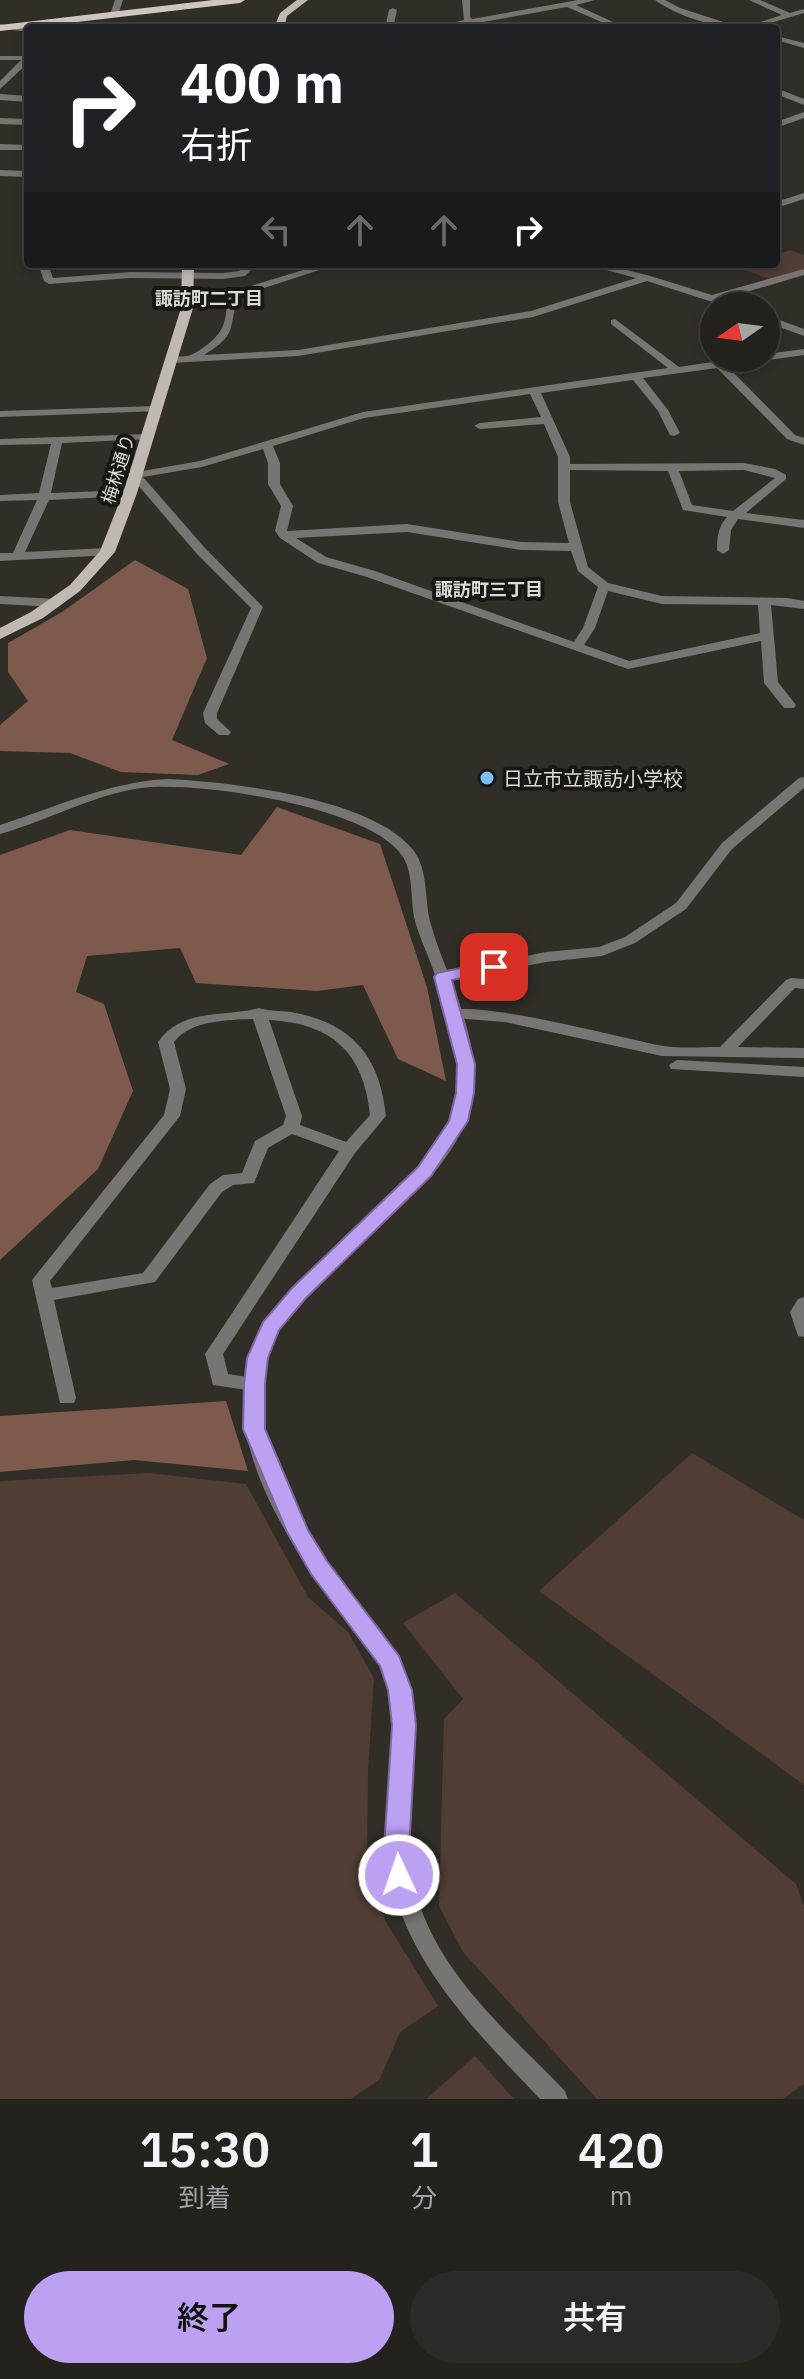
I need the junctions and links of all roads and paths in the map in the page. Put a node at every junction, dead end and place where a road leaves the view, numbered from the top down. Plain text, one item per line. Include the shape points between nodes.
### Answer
1 (119, 0) edge
2 (240, 0) edge
3 (303, 0) edge
4 (466, 0) edge
5 (591, 0) edge
6 (659, 0) edge
7 (753, 0) edge
8 (568, 4) junction
9 (393, 10) dead end
10 (804, 11) edge
11 (114, 15) junction
12 (789, 15) junction
13 (36, 24) edge
14 (280, 24) edge
15 (390, 24) edge
16 (473, 24) edge
17 (478, 24) edge
18 (613, 24) edge
19 (724, 24) edge
20 (759, 24) edge
21 (24, 25) edge
22 (1, 28) edge
23 (24, 30) edge
24 (780, 39) edge
25 (804, 46) edge
26 (0, 58) edge
27 (24, 58) edge
28 (24, 62) edge
29 (0, 86) edge
30 (780, 93) edge
31 (0, 97) edge
32 (24, 99) edge
33 (804, 102) edge
34 (804, 115) edge
35 (0, 121) edge
36 (24, 122) edge
37 (780, 124) edge
38 (0, 147) edge
39 (24, 148) edge
40 (0, 173) edge
41 (24, 174) edge
42 (804, 196) edge
43 (780, 204) edge
44 (44, 268) edge
45 (248, 268) edge
46 (320, 268) edge
47 (606, 268) edge
48 (125, 270) edge
49 (189, 270) edge
50 (804, 272) edge
51 (647, 278) junction
52 (735, 292) edge
53 (700, 294) edge
54 (615, 322) dead end
55 (780, 324) edge
56 (804, 333) edge
57 (804, 352) edge
58 (780, 356) edge
59 (193, 358) junction
60 (171, 360) junction
61 (700, 368) edge
62 (678, 371) junction
63 (727, 372) edge
64 (636, 377) junction
65 (534, 390) junction
66 (155, 409) junction
67 (0, 414) edge
68 (548, 420) junction
69 (480, 426) dead end
70 (674, 433) dead end
71 (147, 437) junction
72 (57, 440) junction
73 (0, 442) edge
74 (804, 442) edge
75 (266, 444) junction
76 (564, 467) junction
77 (672, 468) junction
78 (135, 475) junction
79 (130, 493) junction
80 (46, 496) junction
81 (0, 498) edge
82 (734, 513) junction
83 (804, 524) edge
84 (281, 531) dead end
85 (577, 547) junction
86 (723, 550) dead end
87 (107, 552) junction
88 (17, 556) junction
89 (0, 557) edge
90 (604, 586) junction
91 (0, 600) edge
92 (764, 602) junction
93 (56, 603) junction
94 (804, 605) edge
95 (0, 634) edge
96 (766, 636) junction
97 (577, 647) junction
98 (789, 705) dead end
99 (224, 732) dead end
100 (804, 781) edge
101 (0, 830) edge
102 (443, 977) junction
103 (804, 984) edge
104 (259, 1013) junction
105 (454, 1013) junction
106 (723, 1053) junction
107 (804, 1053) edge
108 (677, 1065) dead end
109 (804, 1072) edge
110 (291, 1128) junction
111 (349, 1149) junction
112 (44, 1295) junction
113 (804, 1303) edge
114 (804, 1331) edge
115 (254, 1384) junction
116 (67, 1398) dead end
117 (556, 2099) edge

1 - 11 street
2 - 11 highway
3 - 14 main road via 283,15
4 - 16 street via 466,18
5 - 8 street
6 - 19 street
7 - 12 street
8 - 17 street
8 - 18 street
9 - 15 street
10 - 12 street
11 - 13 highway
12 - 20 street
21 - 22 highway
22 - 23 street
24 - 25 street
26 - 27 street
28 - 29 street
30 - 33 street
31 - 32 street
34 - 37 street
35 - 36 street
38 - 39 street
40 - 41 street
42 - 43 street
44 - 48 street via 49,281
45 - 49 street via 242,274
46 - 59 street via 235,294 230,323 215,344
47 - 51 street
48 - 49 street
49 - 60 main road, 梅林通り via 187,308
50 - 52 street
51 - 53 street
51 - 59 street via 533,314 298,353
54 - 62 street
55 - 56 street
57 - 58 street
59 - 60 street
60 - 66 main road, 梅林通り
61 - 62 street
62 - 64 street
63 - 74 street via 791,437
64 - 65 street
64 - 70 street
65 - 68 street
65 - 75 street via 355,417
66 - 67 street
66 - 71 main road, 梅林通り
68 - 69 street
68 - 76 street
71 - 72 street
71 - 78 main road, 梅林通り
72 - 73 street
72 - 80 street
75 - 78 street via 202,464
75 - 84 street via 274,463 274,484 287,506
76 - 77 street
76 - 85 street via 564,502
77 - 82 street via 687,508
77 - 82 street via 771,469 782,477
78 - 79 main road, 梅林通り
78 - 99 street via 257,607 210,713 210,720
79 - 80 street
79 - 87 main road, 梅林通り
80 - 81 street
80 - 88 street
82 - 83 street
82 - 86 street via 721,537
85 - 90 street via 582,568
85 - 97 street via 521,546 407,528 284,535 322,560
87 - 88 street
87 - 93 main road, 梅林通り
88 - 89 street
90 - 92 street via 662,600
90 - 97 street
91 - 93 street
92 - 94 street
92 - 96 street
93 - 95 main road, 梅林通り
96 - 97 street via 628,665
96 - 98 street via 771,683
100 - 102 street via 727,846 681,906 630,940 602,951
101 - 102 street via 141,784 198,783 326,808 385,831 404,847
102 - 105 street
103 - 106 street via 791,983
104 - 110 street via 294,1116
104 - 111 street via 327,1028 358,1055 376,1088 378,1116
104 - 112 street via 195,1021 169,1035 166,1042 178,1089 172,1116 41,1280
105 - 106 street via 505,1017 662,1051
105 - 115 street via 466,1064 458,1121 425,1172 270,1327
106 - 107 street
108 - 109 street
110 - 111 street
110 - 112 street via 261,1145 248,1179 229,1179 216,1188 149,1278
111 - 115 street via 214,1354 220,1380
112 - 116 street
113 - 114 street via 799,1312
115 - 117 street via 254,1429 298,1532 391,1663 400,1690 404,1725 397,1834 405,1905 418,1934 460,1994

